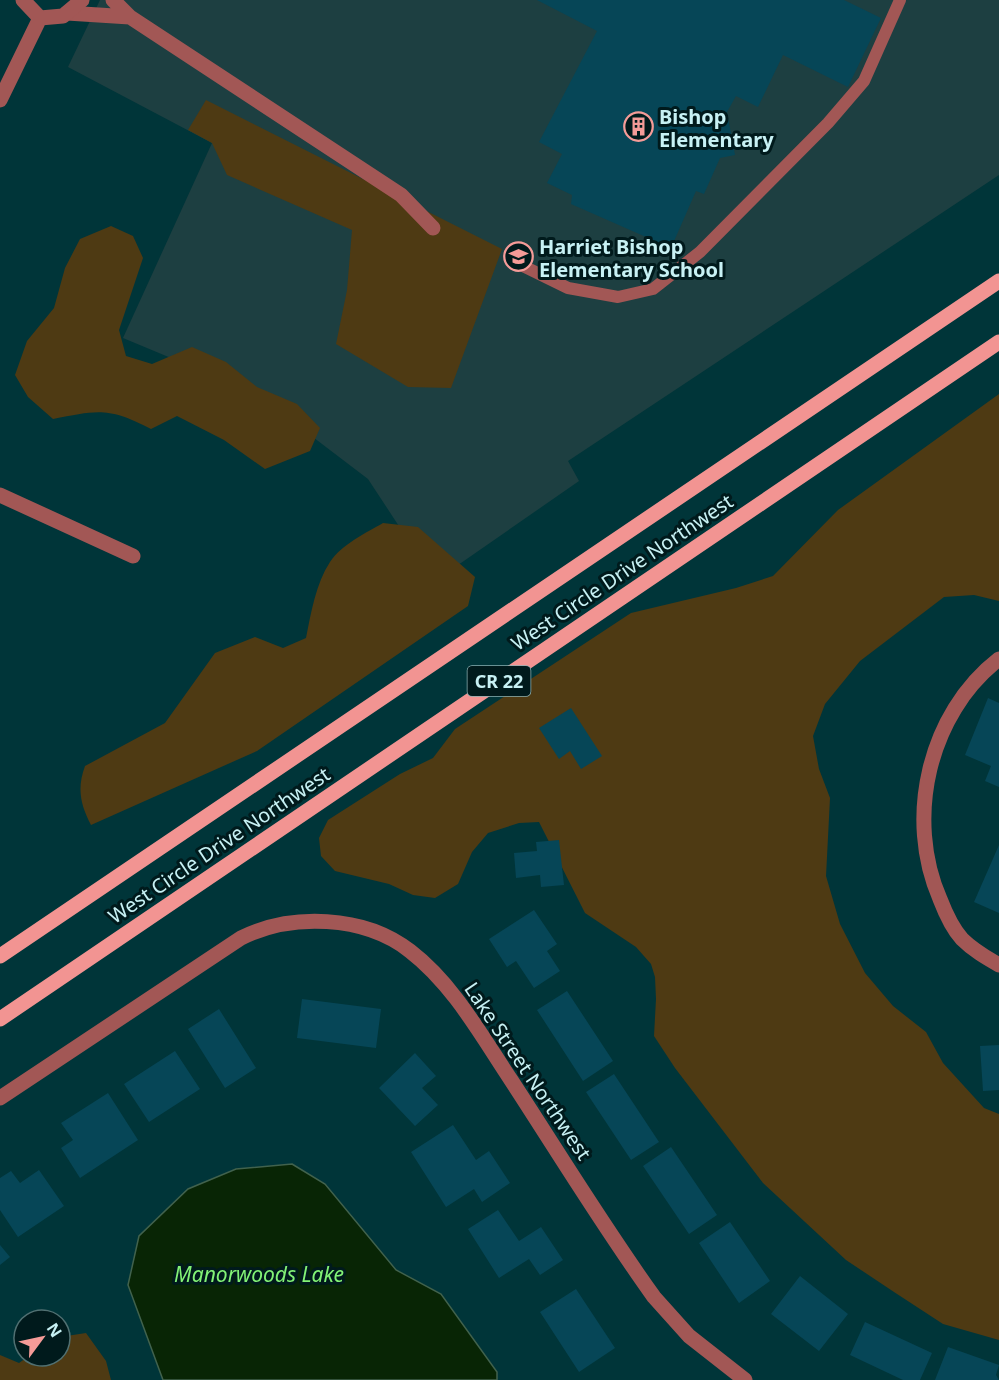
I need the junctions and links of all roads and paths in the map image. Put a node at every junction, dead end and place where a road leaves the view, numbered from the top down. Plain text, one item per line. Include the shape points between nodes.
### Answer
1 (23, 0) edge
2 (82, 0) edge
3 (113, 0) edge
4 (900, 0) edge
5 (66, 13) junction
6 (130, 17) junction
7 (40, 18) junction
8 (0, 100) edge
9 (433, 228) dead end
10 (519, 264) dead end
11 (999, 281) edge
12 (999, 342) edge
13 (0, 495) edge
14 (133, 556) dead end
15 (999, 659) edge
16 (0, 956) edge
17 (999, 965) edge
18 (0, 1019) edge
19 (0, 1098) edge
20 (745, 1380) edge

1 - 7 street
2 - 5 street
3 - 6 street
4 - 10 lane via 864,81 828,123 700,252 653,289 618,297 568,288
5 - 6 street
5 - 7 street
6 - 9 street via 401,195
7 - 8 street
11 - 16 main road, West Circle Drive Northwest / CR 22
12 - 18 main road, West Circle Drive Northwest / CR 22
13 - 14 street
15 - 17 street via 968,690 949,719 926,782 923,820 926,854 946,915 960,937
19 - 20 street, Lake Street Northwest via 258,930 277,924 330,922 385,936 409,950 465,1010 654,1297 689,1336

